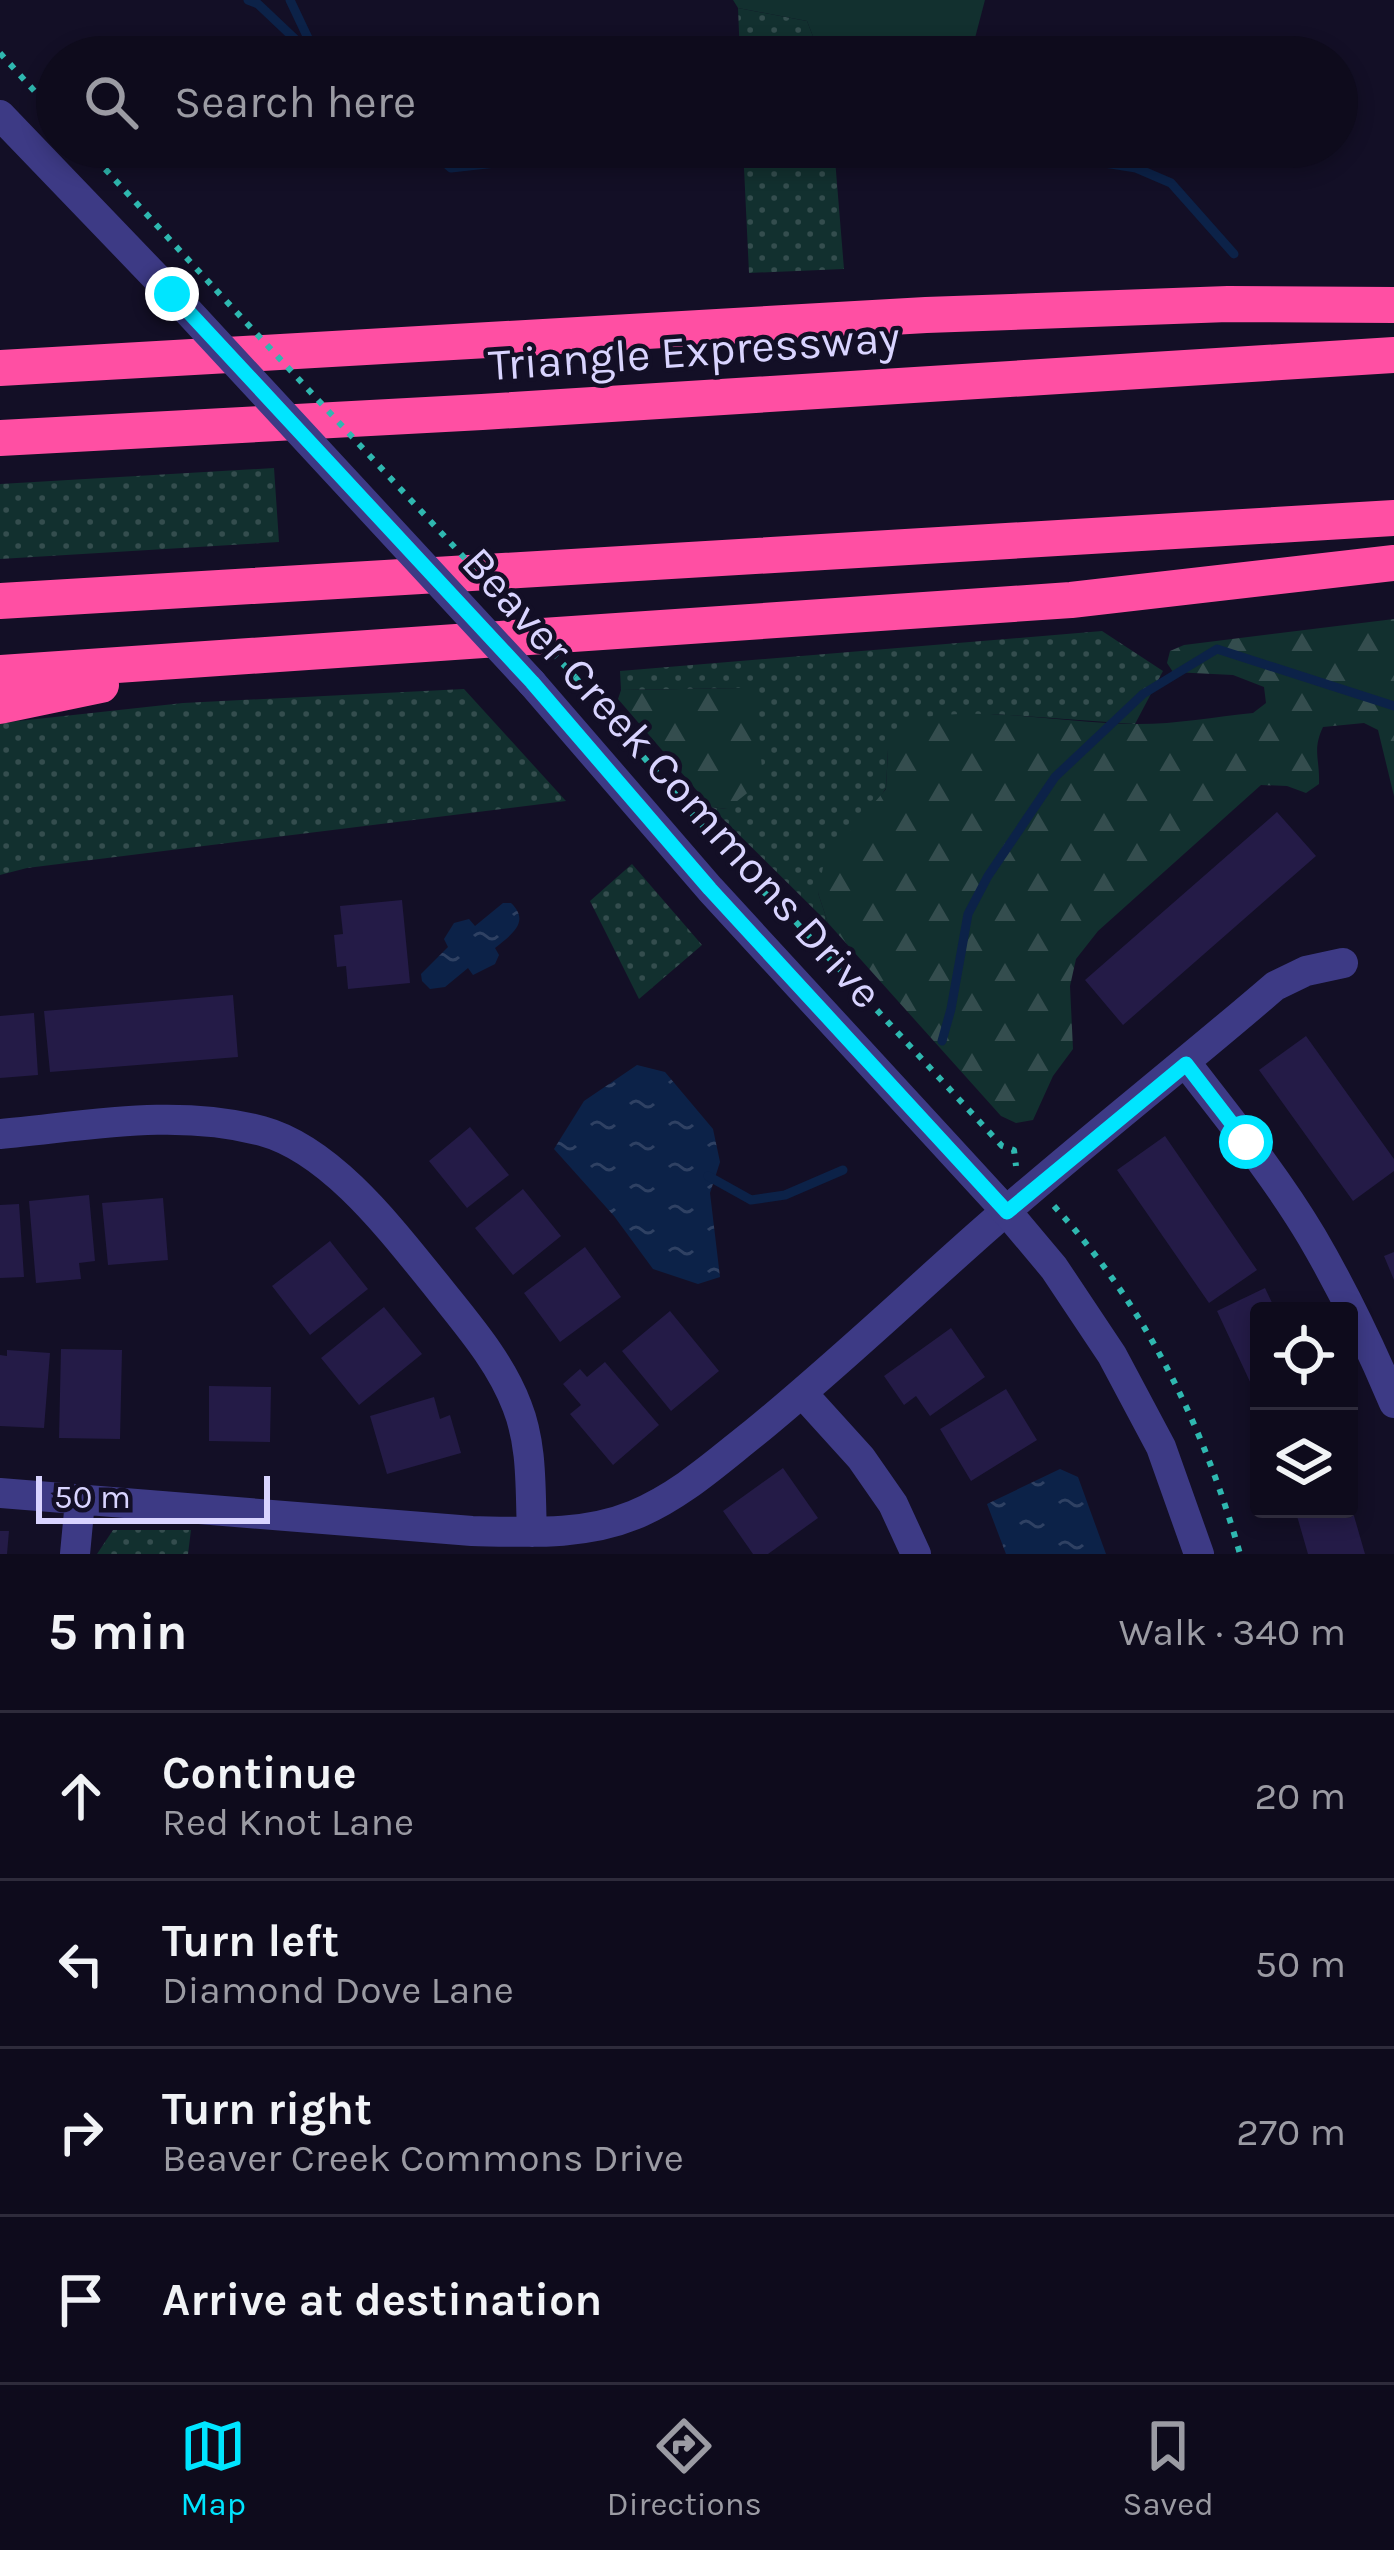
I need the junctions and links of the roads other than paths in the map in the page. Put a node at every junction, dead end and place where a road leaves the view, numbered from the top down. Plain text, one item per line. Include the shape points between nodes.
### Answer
1 (0, 115) edge
2 (36, 152) edge
3 (51, 168) edge
4 (1394, 304) edge
5 (0, 353) edge
6 (1394, 355) edge
7 (92, 363) junction
8 (0, 368) edge
9 (0, 439) edge
10 (1394, 518) edge
11 (1394, 562) edge
12 (0, 601) edge
13 (222, 660) junction
14 (0, 673) edge
15 (0, 706) edge
16 (1343, 963) dead end
17 (1186, 1064) junction
18 (0, 1134) edge
19 (1007, 1212) junction
20 (1391, 1387) edge
21 (802, 1394) junction
22 (0, 1493) edge
23 (80, 1501) junction
24 (532, 1532) junction
25 (75, 1554) edge
26 (916, 1554) edge
27 (1198, 1554) edge

1 - 2 street, Beaver Creek Commons Drive, bridge
3 - 19 street, Beaver Creek Commons Drive, bridge via 532,682
4 - 7 highway via 926,316
5 - 7 highway
6 - 9 highway, Triangle Expressway
7 - 8 highway
10 - 12 highway
11 - 13 highway via 1071,600
13 - 14 highway
13 - 15 highway
16 - 17 street via 1275,986
17 - 19 street
17 - 20 street via 1311,1236
18 - 24 street via 173,1118 268,1133 311,1155 379,1213 489,1351 518,1408
19 - 21 street
19 - 27 street, Beaver Creek Commons Drive via 1112,1354 1161,1447
21 - 24 street via 662,1502 582,1529
21 - 26 street via 861,1458
22 - 23 street
23 - 24 street
23 - 25 street

